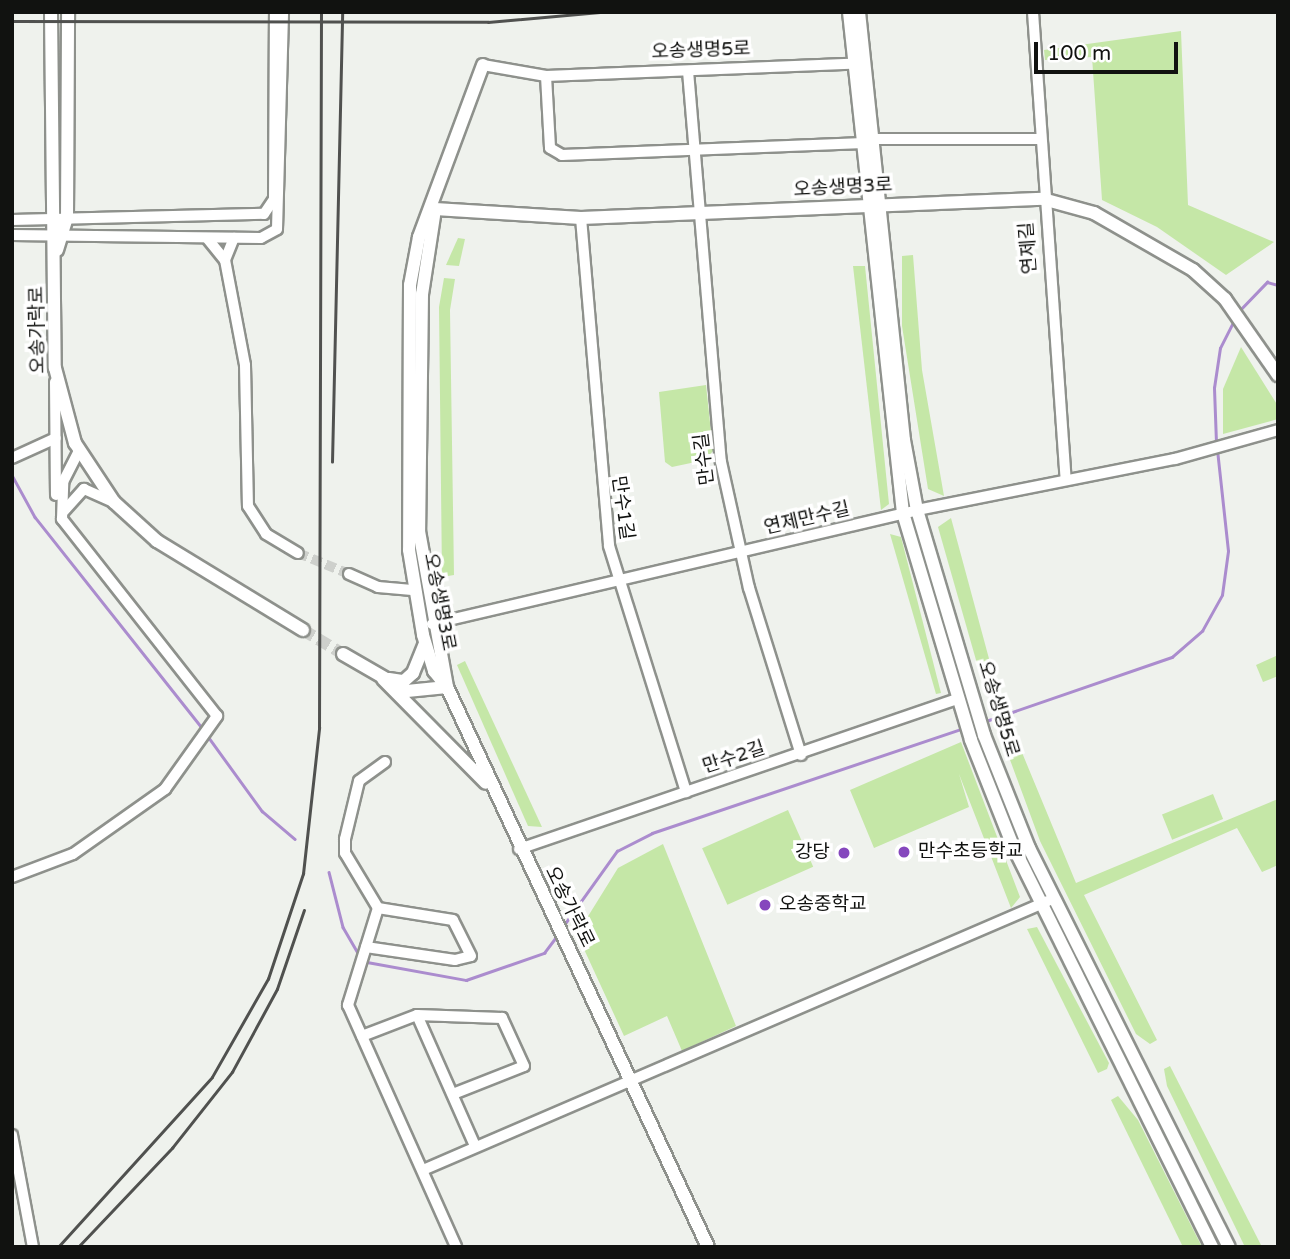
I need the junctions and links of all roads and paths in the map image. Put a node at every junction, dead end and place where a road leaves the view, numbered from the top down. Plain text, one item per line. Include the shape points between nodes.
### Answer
1 (51, 12) edge
2 (68, 12) edge
3 (275, 12) edge
4 (283, 12) edge
5 (849, 12) edge
6 (859, 12) edge
7 (1033, 12) edge
8 (862, 63) junction
9 (482, 65) joint
10 (688, 71) junction
11 (545, 76) junction
12 (1041, 139) junction
13 (869, 141) junction
14 (695, 150) junction
15 (1043, 200) junction
16 (874, 206) junction
17 (435, 209) junction
18 (701, 215) junction
19 (66, 218) junction
20 (581, 218) junction
21 (51, 219) junction
22 (12, 220) edge
23 (12, 235) edge
24 (58, 235) junction
25 (207, 238) junction
26 (234, 238) junction
27 (225, 260) junction
28 (55, 369) junction
29 (1278, 375) edge
30 (1278, 430) edge
31 (56, 438) junction
32 (79, 450) junction
33 (12, 458) edge
34 (1066, 480) junction
35 (114, 502) junction
36 (918, 510) junction
37 (903, 513) junction
38 (62, 519) junction
39 (739, 552) junction
40 (298, 553) tunnel mouth
41 (349, 574) tunnel mouth
42 (617, 579) junction
43 (415, 590) junction
44 (432, 624) junction
45 (303, 630) tunnel mouth
46 (425, 644) junction
47 (343, 654) tunnel mouth
48 (383, 679) junction
49 (447, 687) junction
50 (959, 698) junction
51 (801, 755) junction
52 (385, 762) dead end
53 (685, 792) junction
54 (495, 794) junction
55 (519, 849) junction
56 (12, 877) edge
57 (1048, 901) junction
58 (378, 908) junction
59 (365, 949) junction
60 (417, 1015) junction
61 (362, 1036) junction
62 (631, 1079) junction
63 (453, 1094) junction
64 (12, 1135) edge
65 (475, 1146) junction
66 (423, 1170) junction
67 (33, 1247) edge
68 (456, 1247) edge
69 (708, 1247) edge
70 (1212, 1247) edge
71 (1229, 1247) edge

1 - 21 street, 오송가락로
2 - 19 street, 오송가락로
3 - 19 street via 274,199 264,214
4 - 26 street via 282,218 270,235
5 - 8 street
6 - 8 street
7 - 12 street, 연제길
8 - 10 street, 오송생명5로
8 - 13 street, 오송생명5로
9 - 11 street, 오송생명5로
9 - 17 street, 오송생명5로
10 - 11 street, 오송생명5로
10 - 14 street, 만수길
11 - 14 street via 550,148 562,155
12 - 13 street
12 - 15 street, 연제길
13 - 14 street
13 - 16 street, 오송생명5로
14 - 18 street, 만수길
15 - 16 street, 오송생명3로
15 - 29 street, 오송생명3로 via 1122,227 1225,299
15 - 34 street, 연제길
16 - 18 street, 오송생명3로
16 - 36 street, 오송생명5로 via 896,384
16 - 37 street, 오송생명5로
17 - 20 street, 오송생명3로
17 - 43 street, 오송생명3로 via 419,237 410,285 409,550
17 - 44 street, 오송생명3로 via 419,366 419,531
18 - 20 street, 오송생명3로
18 - 39 street, 만수길 via 721,462
19 - 21 street
19 - 24 street, 오송가락로
20 - 42 street, 만수1길 via 601,488
21 - 22 street
21 - 24 street, 오송가락로
23 - 24 street
24 - 25 street
24 - 28 street, 오송가락로
25 - 26 street
25 - 27 street
26 - 27 street
27 - 40 street via 245,365 248,506 267,534
28 - 31 street
28 - 32 street, 오송가락로
30 - 34 street, 연제만수길
31 - 33 street
31 - 38 street
32 - 35 street, 오송가락로
32 - 38 street via 63,482
34 - 36 street, 연제만수길
35 - 38 street via 84,489 67,501
35 - 45 street, 오송가락로 via 189,566
36 - 37 street, 연제만수길
36 - 57 street, 오송생명5로 via 984,735
37 - 39 street, 연제만수길
37 - 50 street, 오송생명5로
38 - 56 street via 217,716 165,789 73,854
39 - 42 street, 연제만수길
39 - 51 street, 만수길
41 - 43 street via 378,587
42 - 44 street, 연제만수길
42 - 53 street, 만수1길
43 - 46 street, 오송생명3로
44 - 49 street, 오송생명3로 via 447,664
46 - 48 street via 414,673 404,681
46 - 49 street, 오송생명3로
47 - 48 street
48 - 49 street via 407,691
48 - 54 street
49 - 54 street, 오송가락로
50 - 51 street, 만수2길
50 - 57 street, 오송생명5로 via 971,740
51 - 53 street, 만수2길
52 - 58 street via 359,781 345,839 345,853
53 - 55 street, 만수2길
54 - 55 street, 오송가락로
55 - 62 street, 오송가락로
57 - 62 street
57 - 70 street, 오송생명5로
57 - 71 street, 오송생명5로
58 - 59 street
58 - 59 street via 453,920 471,956 456,960
59 - 61 street via 348,1005
60 - 61 street
60 - 63 street
60 - 63 street via 502,1018 524,1066
61 - 66 street
62 - 65 street
62 - 69 street, 오송가락로
63 - 65 street
64 - 67 street
65 - 66 street
66 - 68 street

